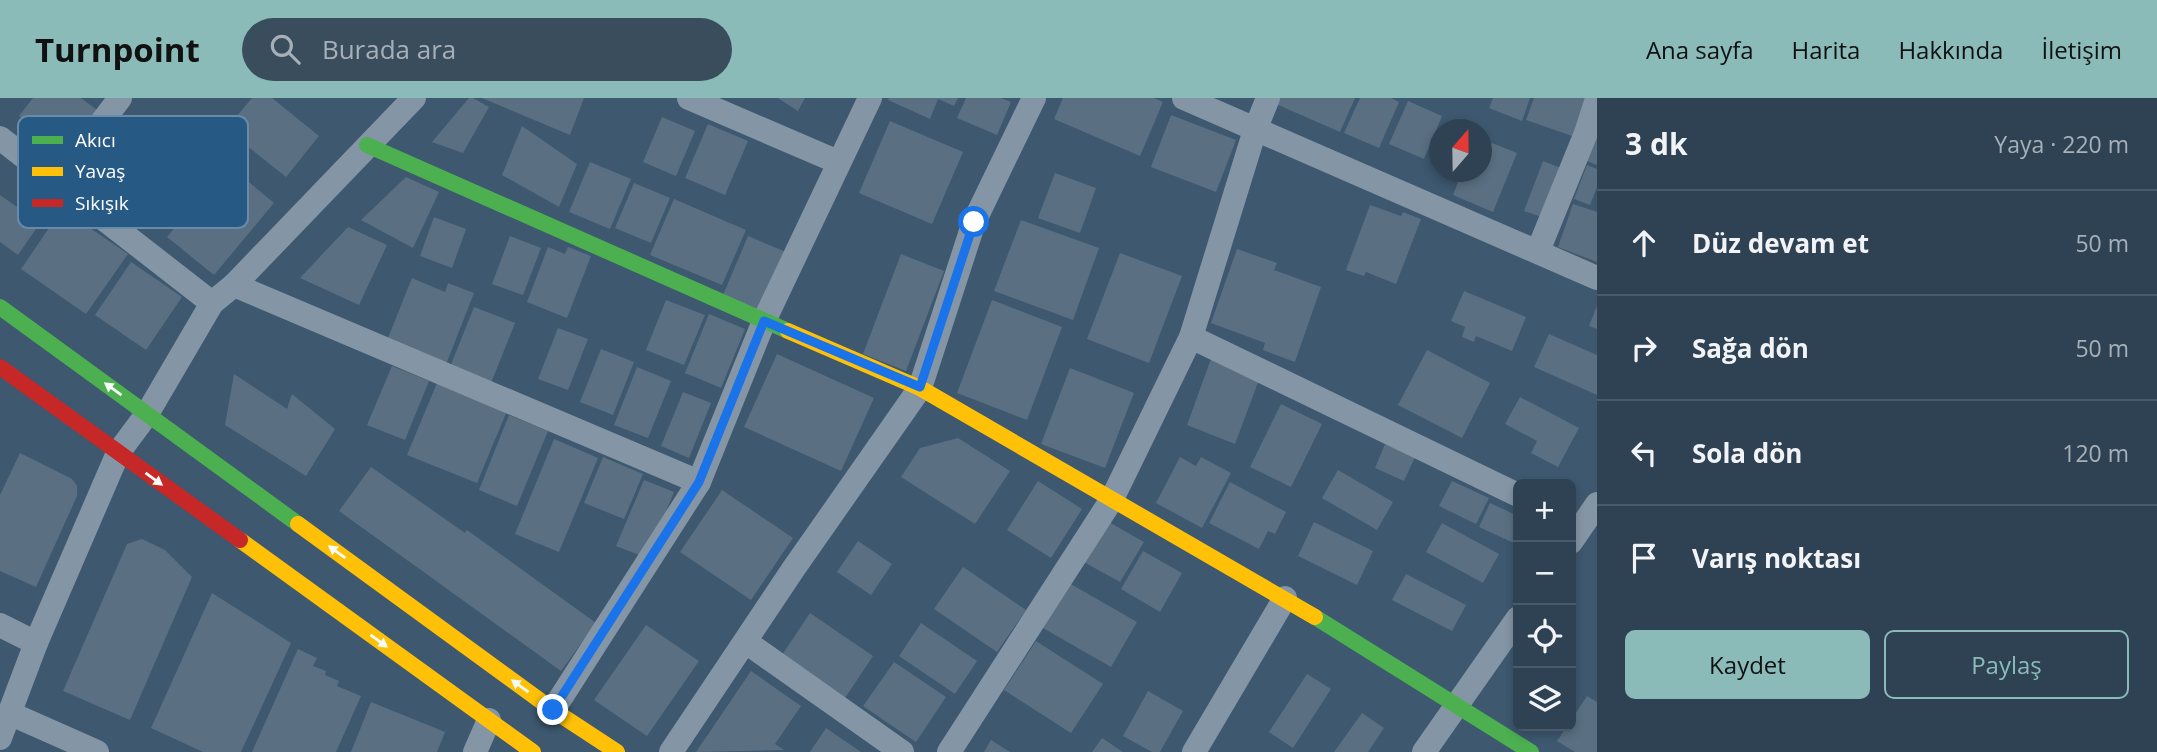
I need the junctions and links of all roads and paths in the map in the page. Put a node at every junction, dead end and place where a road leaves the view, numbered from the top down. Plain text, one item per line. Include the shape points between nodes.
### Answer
1 (120, 98) edge
2 (414, 98) edge
3 (689, 98) edge
4 (870, 98) edge
5 (1034, 98) edge
6 (1184, 98) edge
7 (1268, 98) edge
8 (1597, 99) edge
9 (106, 116) edge
10 (1255, 130) junction
11 (0, 138) edge
12 (367, 145) junction
13 (18, 152) edge
14 (838, 162) junction
15 (114, 228) edge
16 (1538, 251) junction
17 (1597, 278) edge
18 (234, 285) junction
19 (212, 303) junction
20 (0, 307) edge
21 (764, 321) junction
22 (1191, 337) junction
23 (0, 367) edge
24 (920, 387) junction
25 (147, 414) junction
26 (118, 453) junction
27 (699, 482) junction
28 (1513, 493) edge
29 (1112, 499) junction
30 (1597, 504) edge
31 (1576, 528) edge
32 (1285, 598) junction
33 (0, 625) edge
34 (1513, 625) edge
35 (746, 642) junction
36 (36, 643) junction
37 (1458, 705) junction
38 (553, 710) junction
39 (9, 713) junction
40 (489, 720) junction
41 (0, 737) edge
42 (97, 752) edge
43 (475, 752) edge
44 (533, 752) edge
45 (617, 752) edge
46 (671, 752) edge
47 (902, 752) edge
48 (949, 752) edge
49 (1194, 752) edge
50 (1424, 752) edge
51 (1531, 752) edge

1 - 9 street
2 - 12 street
3 - 14 street
4 - 14 street
5 - 24 street via 974,222
6 - 10 street
7 - 10 street
8 - 16 street
10 - 16 street
10 - 22 street
11 - 13 street
12 - 18 street
12 - 21 main road
14 - 21 street
15 - 19 street
16 - 17 street
18 - 19 street
18 - 27 street
19 - 25 street
25 -> 20 main road
21 - 24 main road
21 - 27 street
22 - 28 street
22 - 29 street
23 - 26 main road
24 - 29 main road
24 - 35 street
25 - 26 street
38 -> 25 main road
26 - 36 street
26 -> 40 main road
27 - 38 street
29 - 32 main road
29 - 48 street
30 - 31 street
32 - 37 main road
32 - 49 street
33 - 36 street
34 - 37 street
35 - 46 street
35 - 47 street
36 - 39 street
37 - 50 street
37 - 51 main road
38 - 45 main road
39 - 41 street
39 - 42 street
40 - 43 street
40 - 44 main road

